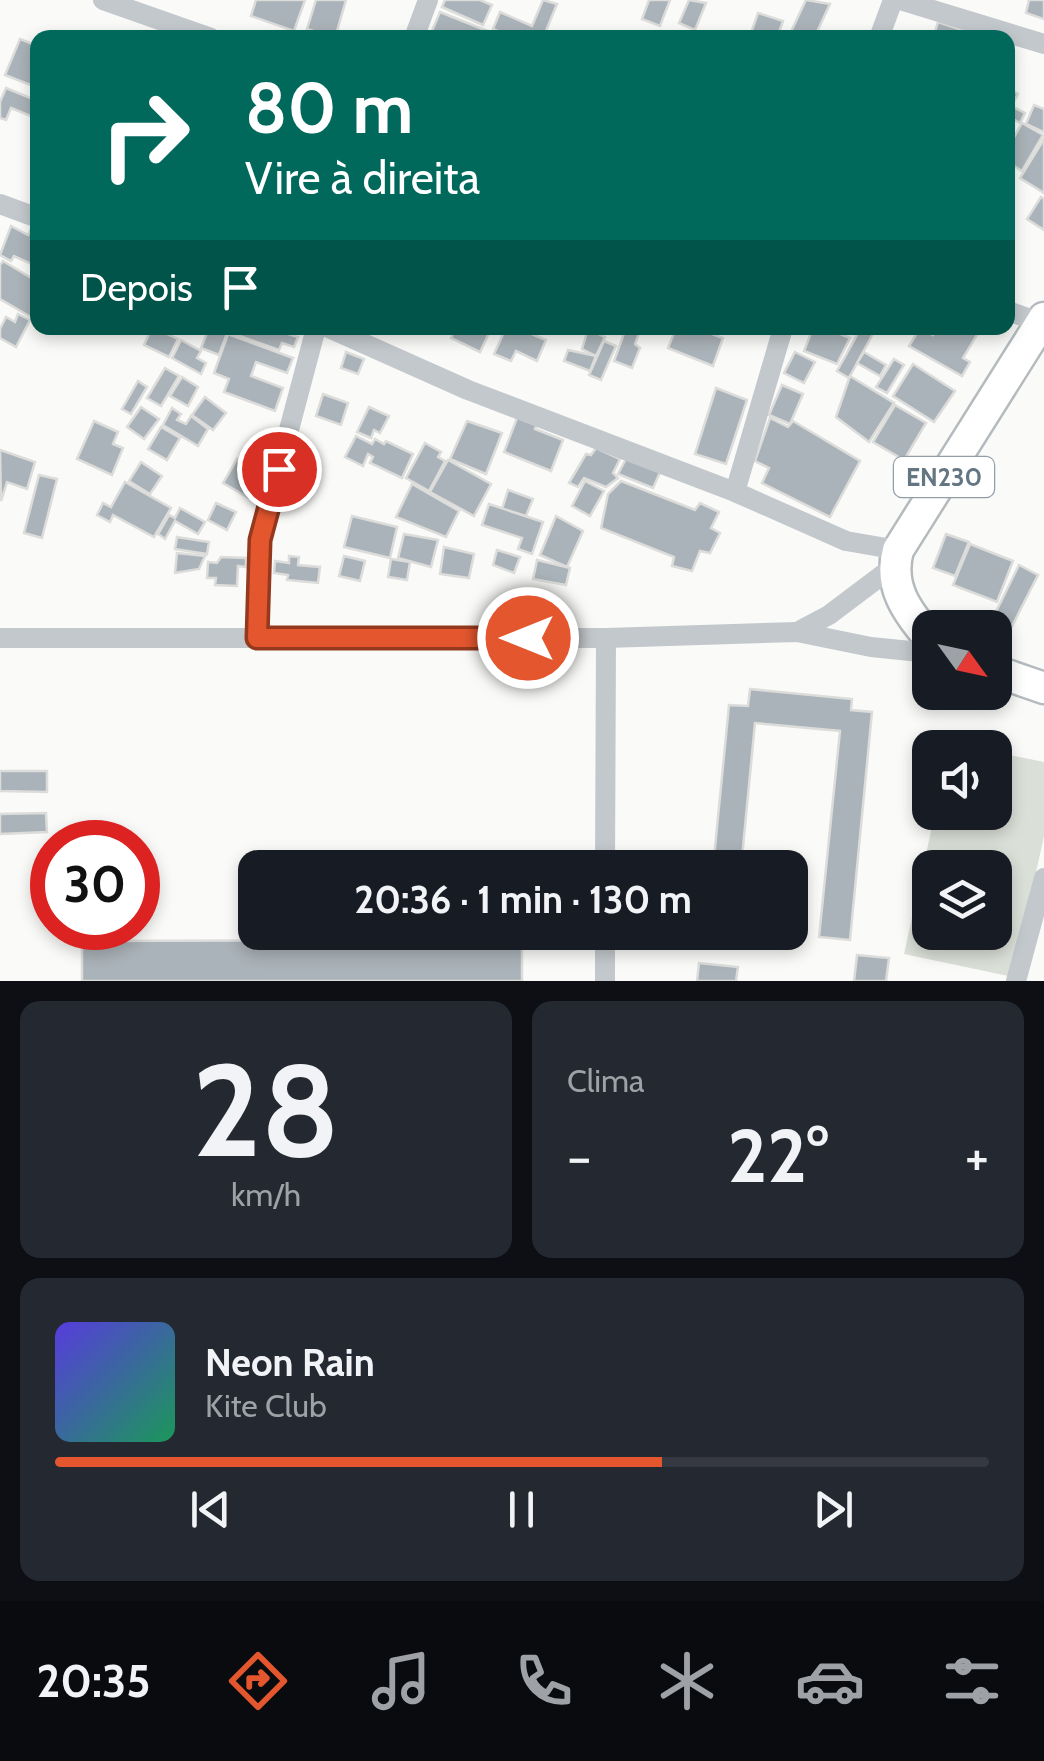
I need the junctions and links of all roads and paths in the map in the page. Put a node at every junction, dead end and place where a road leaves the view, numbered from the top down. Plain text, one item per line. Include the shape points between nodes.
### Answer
1 (102, 0) edge
2 (428, 0) edge
3 (897, 0) edge
4 (188, 30) edge
5 (417, 30) edge
6 (883, 30) edge
7 (997, 30) edge
8 (1015, 35) edge
9 (1044, 44) edge
10 (0, 204) edge
11 (30, 215) edge
12 (1015, 314) edge
13 (1043, 322) edge
14 (314, 335) edge
15 (345, 335) edge
16 (781, 335) edge
17 (735, 492) junction
18 (896, 558) junction
19 (912, 616) edge
20 (797, 632) junction
21 (0, 638) edge
22 (257, 638) junction
23 (606, 638) junction
24 (912, 651) edge
25 (1012, 677) edge
26 (1044, 688) edge
27 (605, 850) edge
28 (1044, 878) edge
29 (605, 950) edge
30 (604, 981) edge
31 (1016, 981) edge

1 - 4 street
2 - 5 street
3 - 6 street
3 - 7 street
8 - 9 street
10 - 11 street
12 - 13 street
13 - 18 main road, EN230
14 - 22 street via 260,540
15 - 17 street via 468,390
16 - 17 street
17 - 18 street
18 - 19 main road via 896,589
18 - 20 street via 829,615
20 - 23 street
20 - 24 street
21 - 22 street
22 - 23 street
23 - 27 street
25 - 26 main road
28 - 31 street
29 - 30 street

